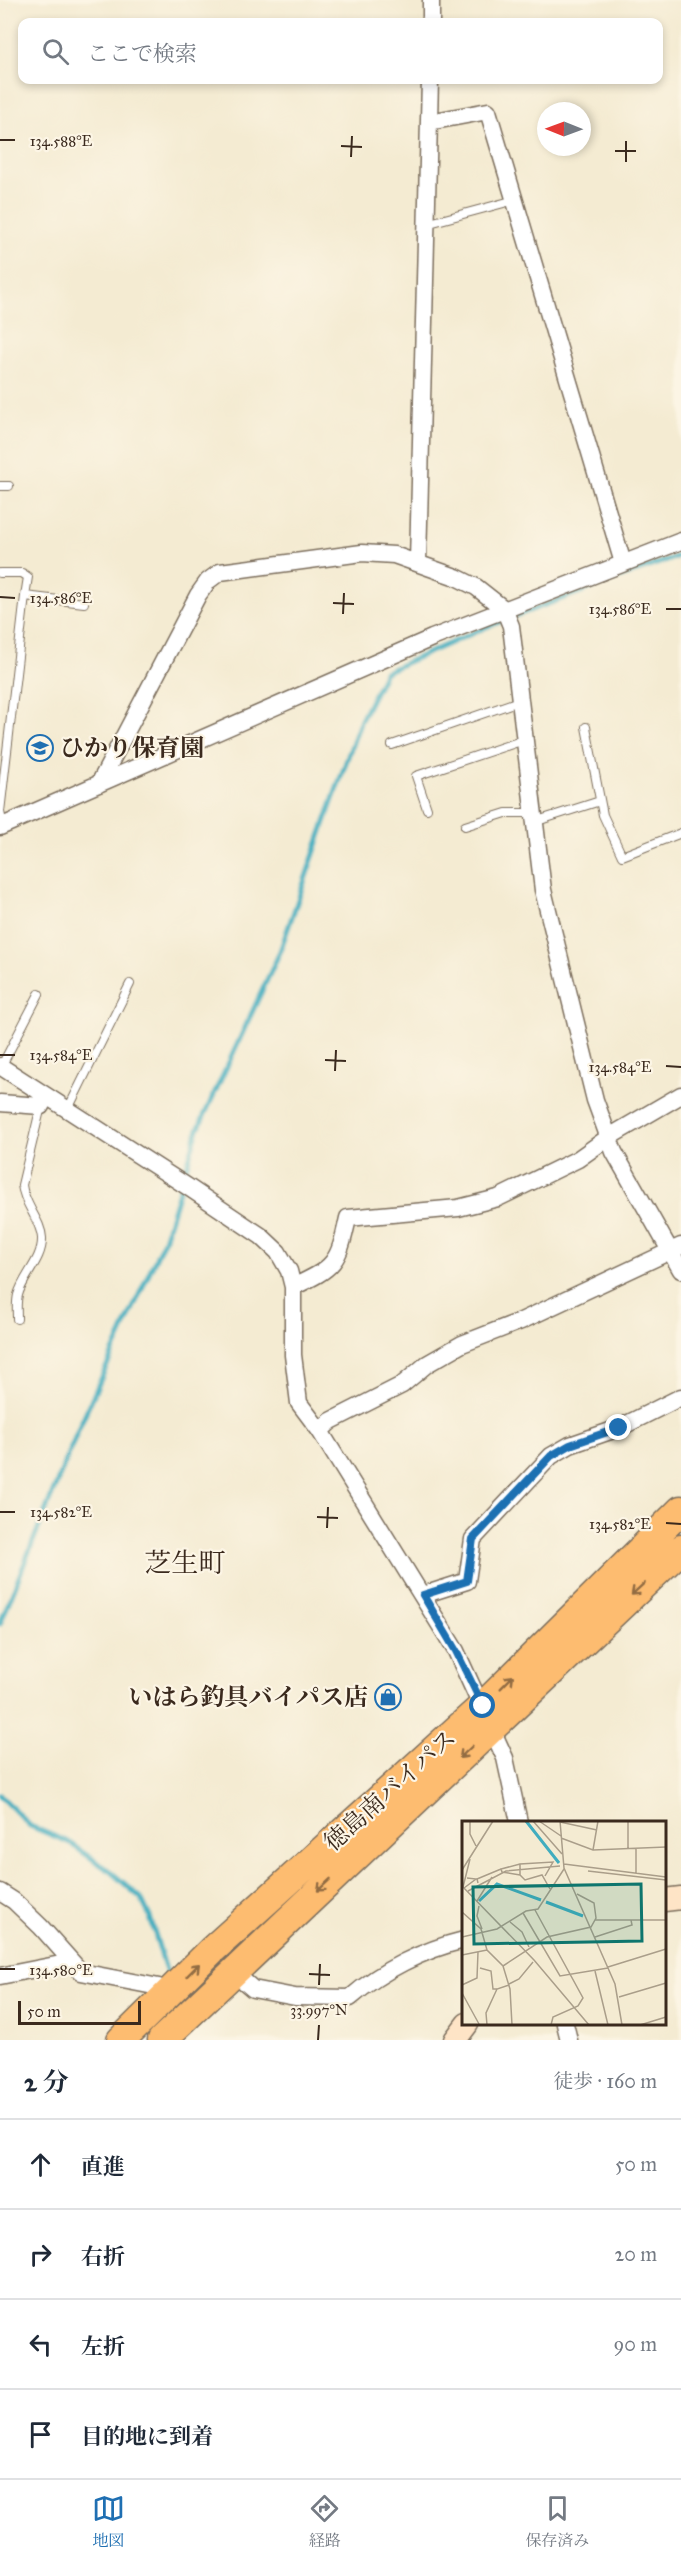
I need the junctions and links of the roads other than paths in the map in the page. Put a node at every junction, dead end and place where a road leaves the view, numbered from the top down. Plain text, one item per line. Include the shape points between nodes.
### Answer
1 (431, 0) edge
2 (431, 18) edge
3 (430, 84) edge
4 (429, 122) junction
5 (515, 200) junction
6 (426, 224) junction
7 (681, 541) edge
8 (418, 562) junction
9 (622, 563) junction
10 (0, 573) edge
11 (25, 596) junction
12 (84, 603) dead end
13 (507, 617) junction
14 (519, 701) junction
15 (586, 727) dead end
16 (524, 740) junction
17 (392, 745) dead end
18 (99, 784) junction
19 (600, 801) junction
20 (427, 810) dead end
21 (533, 818) junction
22 (465, 826) dead end
23 (2, 827) edge
24 (681, 833) edge
25 (130, 984) dead end
26 (39, 994) dead end
27 (1, 1066) edge
28 (681, 1095) edge
29 (44, 1101) junction
30 (0, 1103) edge
31 (68, 1109) junction
32 (609, 1137) junction
33 (676, 1248) edge
34 (681, 1270) edge
35 (293, 1287) junction
36 (17, 1319) dead end
37 (681, 1397) edge
38 (320, 1431) junction
39 (681, 1510) edge
40 (681, 1549) edge
41 (423, 1595) junction
42 (487, 1716) junction
43 (519, 1821) edge
44 (0, 1892) edge
45 (681, 1898) edge
46 (666, 1900) edge
47 (462, 1941) edge
48 (71, 1962) junction
49 (232, 1971) junction
50 (0, 1976) edge
51 (166, 1996) junction
52 (466, 2025) edge
53 (565, 2025) edge
54 (121, 2040) edge
55 (162, 2040) edge
56 (455, 2040) edge
57 (569, 2040) edge

1 - 2 street
3 - 4 street
4 - 5 street via 488,111
4 - 6 street
5 - 6 lane
5 - 9 street
6 - 8 street
7 - 9 street
8 - 13 street via 476,587
8 - 18 street via 394,555 362,554 220,572 198,595
9 - 13 street
10 - 11 lane via 22,573 28,577
11 - 12 lane
11 - 23 lane via 0,812
13 - 14 street
13 - 18 street via 432,638
14 - 16 street
14 - 17 lane
15 - 19 lane
16 - 20 lane via 416,776
16 - 21 street
18 - 23 street
19 - 21 lane
19 - 24 lane via 622,856
21 - 22 lane via 506,813
21 - 32 street via 543,890 595,1100
25 - 31 lane
26 - 27 lane
27 - 29 street
28 - 32 street
29 - 30 street
29 - 31 street
29 - 36 lane via 22,1185 23,1198 42,1238 36,1260 18,1294
31 - 35 street via 269,1244 289,1271
32 - 33 street
32 - 35 street via 578,1159 498,1198 458,1208 348,1218 336,1262 325,1272
33 - 34 street
33 - 38 street via 532,1316 462,1344 427,1364 402,1385 331,1421
35 - 38 street via 292,1355 299,1403
37 - 41 street via 551,1456 473,1539 467,1581
38 - 41 street
42 -> 39 highway, 徳島南バイパス
40 -> 42 highway, 徳島南バイパス
41 - 42 street
42 - 43 street via 505,1758
42 -> 49 highway, 徳島南バイパス
51 -> 42 highway, 徳島南バイパス via 213,1950
44 - 48 street via 41,1927
45 - 46 main road
47 - 49 street via 394,1967 350,1998 295,1997 253,1989
48 - 50 street
48 - 51 street via 81,1972 159,1987
49 - 55 highway, 徳島南バイパス
51 - 54 highway, 徳島南バイパス
52 - 56 main road
53 - 57 street

